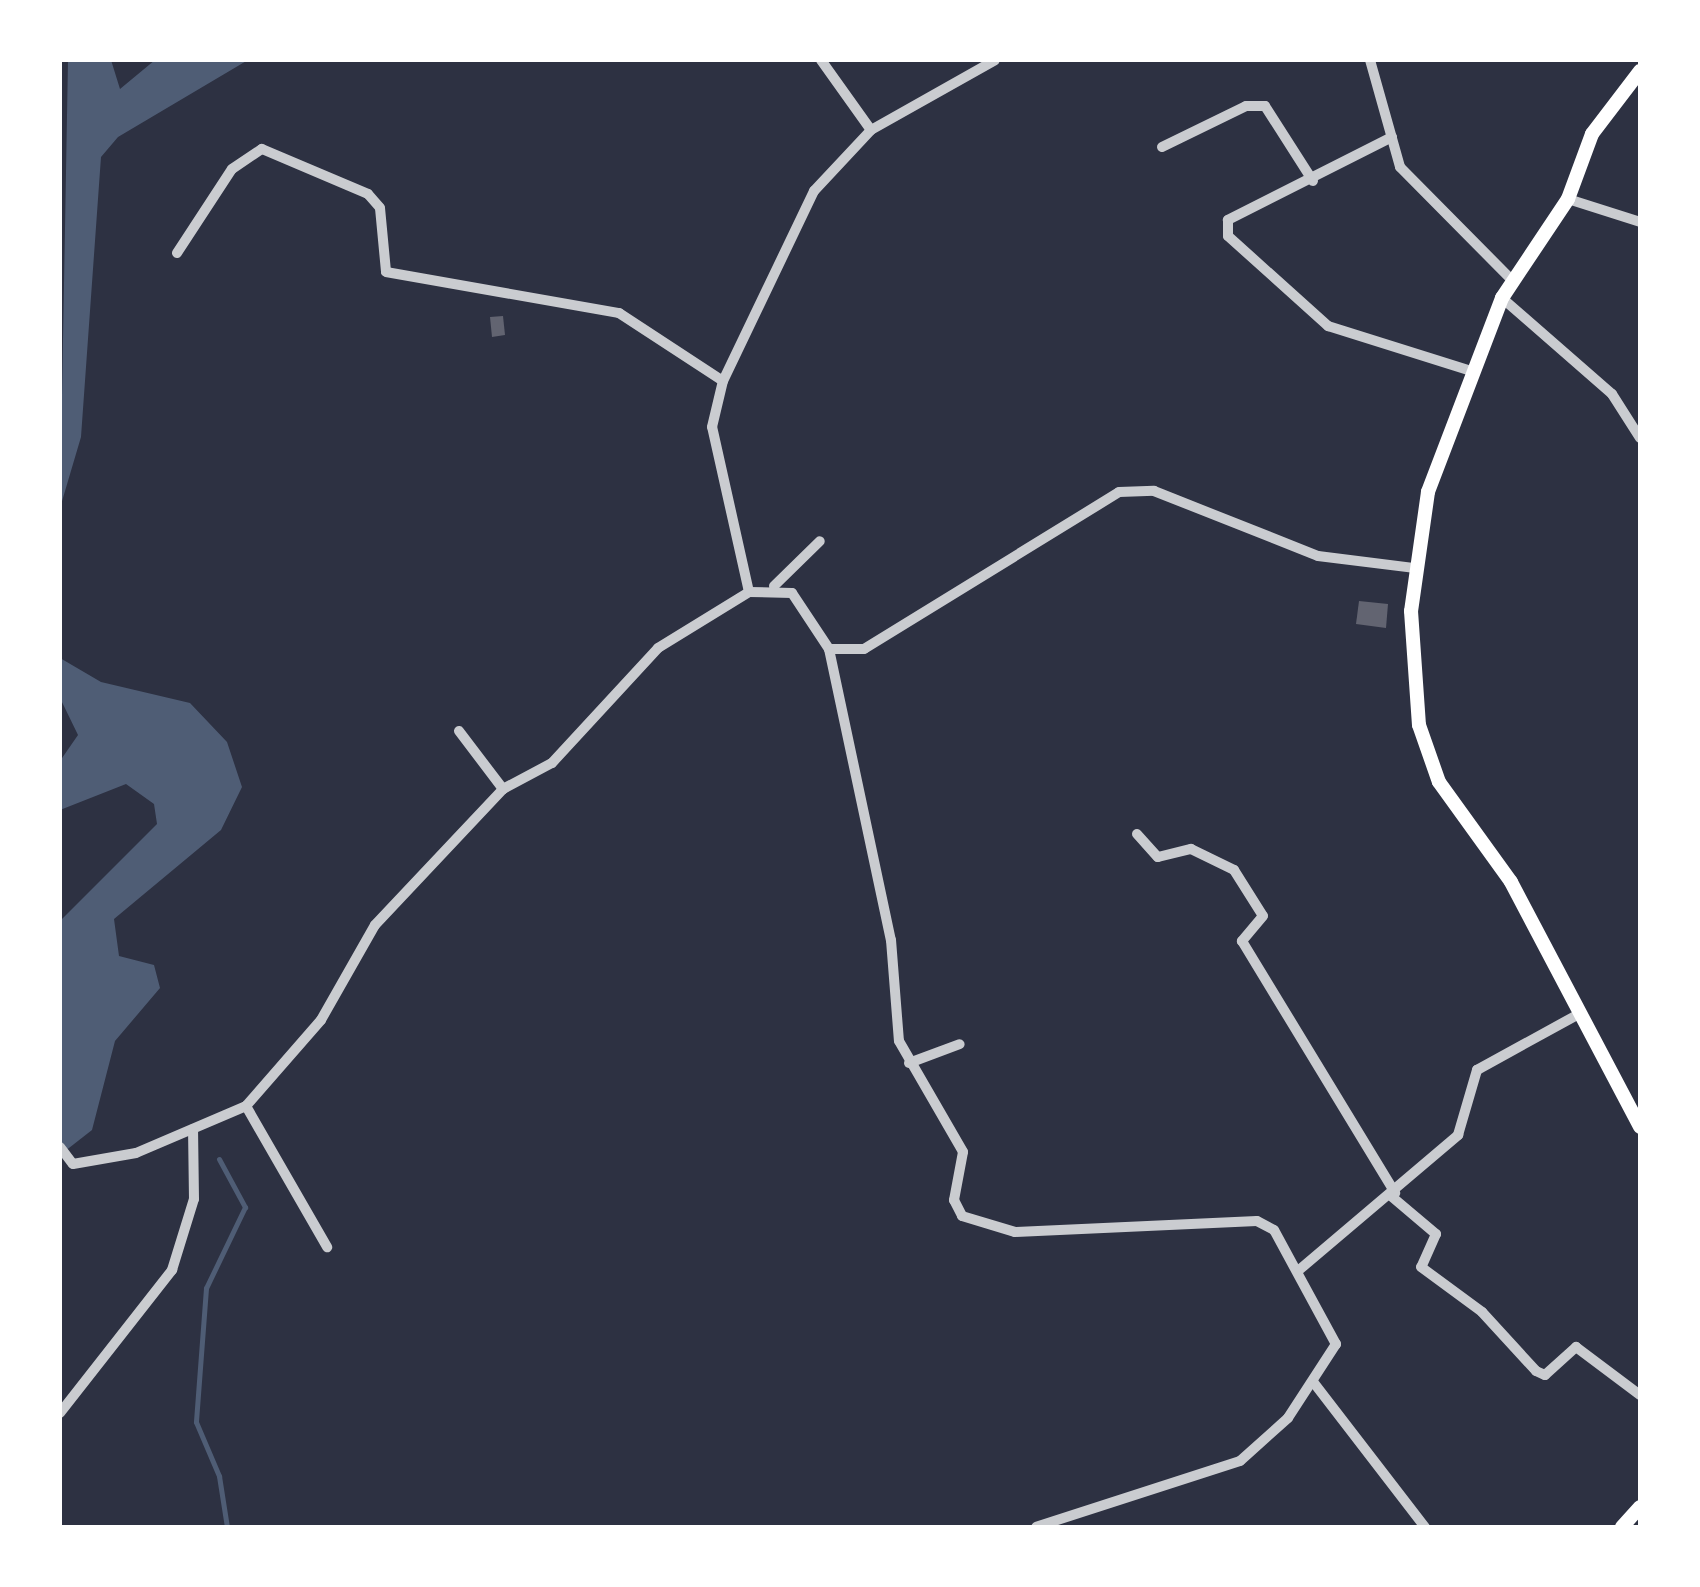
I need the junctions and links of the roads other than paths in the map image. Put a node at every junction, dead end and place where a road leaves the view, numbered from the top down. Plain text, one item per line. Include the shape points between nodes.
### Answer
1 (821, 60) edge
2 (995, 60) edge
3 (1370, 60) edge
4 (1640, 71) edge
5 (871, 130) junction
6 (1392, 137) junction
7 (1162, 147) dead end
8 (1313, 181) junction
9 (1568, 198) junction
10 (1640, 222) edge
11 (177, 253) dead end
12 (1512, 280) junction
13 (1502, 298) junction
14 (1472, 372) junction
15 (723, 382) junction
16 (1640, 438) edge
17 (820, 541) dead end
18 (1415, 568) junction
19 (774, 586) junction
20 (749, 592) junction
21 (828, 649) junction
22 (459, 731) dead end
23 (503, 789) junction
24 (1137, 834) dead end
25 (1577, 1015) junction
26 (960, 1044) dead end
27 (909, 1064) junction
28 (246, 1106) junction
29 (1640, 1128) edge
30 (193, 1129) junction
31 (62, 1152) edge
32 (1393, 1194) junction
33 (327, 1247) dead end
34 (1298, 1270) junction
35 (1314, 1383) junction
36 (1640, 1395) edge
37 (60, 1413) edge
38 (1640, 1507) edge
39 (1036, 1527) edge
40 (1425, 1527) edge
41 (1622, 1527) edge

1 - 5 street
2 - 5 street
3 - 6 street
4 - 9 main road via 1592,134
5 - 15 street via 814,190
6 - 8 street
6 - 12 street via 1421,199
7 - 8 street via 1246,106 1265,106
8 - 14 street via 1228,220 1228,236 1328,326
9 - 10 street
9 - 12 main road
11 - 15 street via 232,169 262,149 368,194 384,226 386,272 620,312
12 - 13 main road
13 - 14 main road
13 - 16 street via 1612,394
14 - 18 main road via 1425,503
15 - 20 street via 712,426
17 - 19 street
18 - 21 street via 1318,556 1154,491 1119,492 888,639
18 - 25 main road via 1414,667 1430,759 1456,816 1511,882
19 - 20 street
19 - 21 street via 792,593
20 - 23 street via 700,616 658,648 552,763
21 - 27 street
22 - 23 street
23 - 28 street via 375,925 321,1020
24 - 32 street via 1158,857 1191,848 1234,870 1262,916 1242,941
25 - 29 main road
25 - 32 street via 1477,1070 1458,1135
26 - 27 street
27 - 34 street via 964,1152 954,1200 962,1216 1015,1232 1257,1221 1274,1230
28 - 30 street
28 - 33 street
30 - 31 street via 136,1153 74,1164
30 - 37 street via 194,1199 172,1270
32 - 34 street
32 - 36 street via 1436,1234 1421,1267 1482,1312 1536,1371 1545,1375 1576,1348
34 - 35 street via 1336,1344
35 - 39 street via 1240,1461
35 - 40 street
38 - 41 main road

